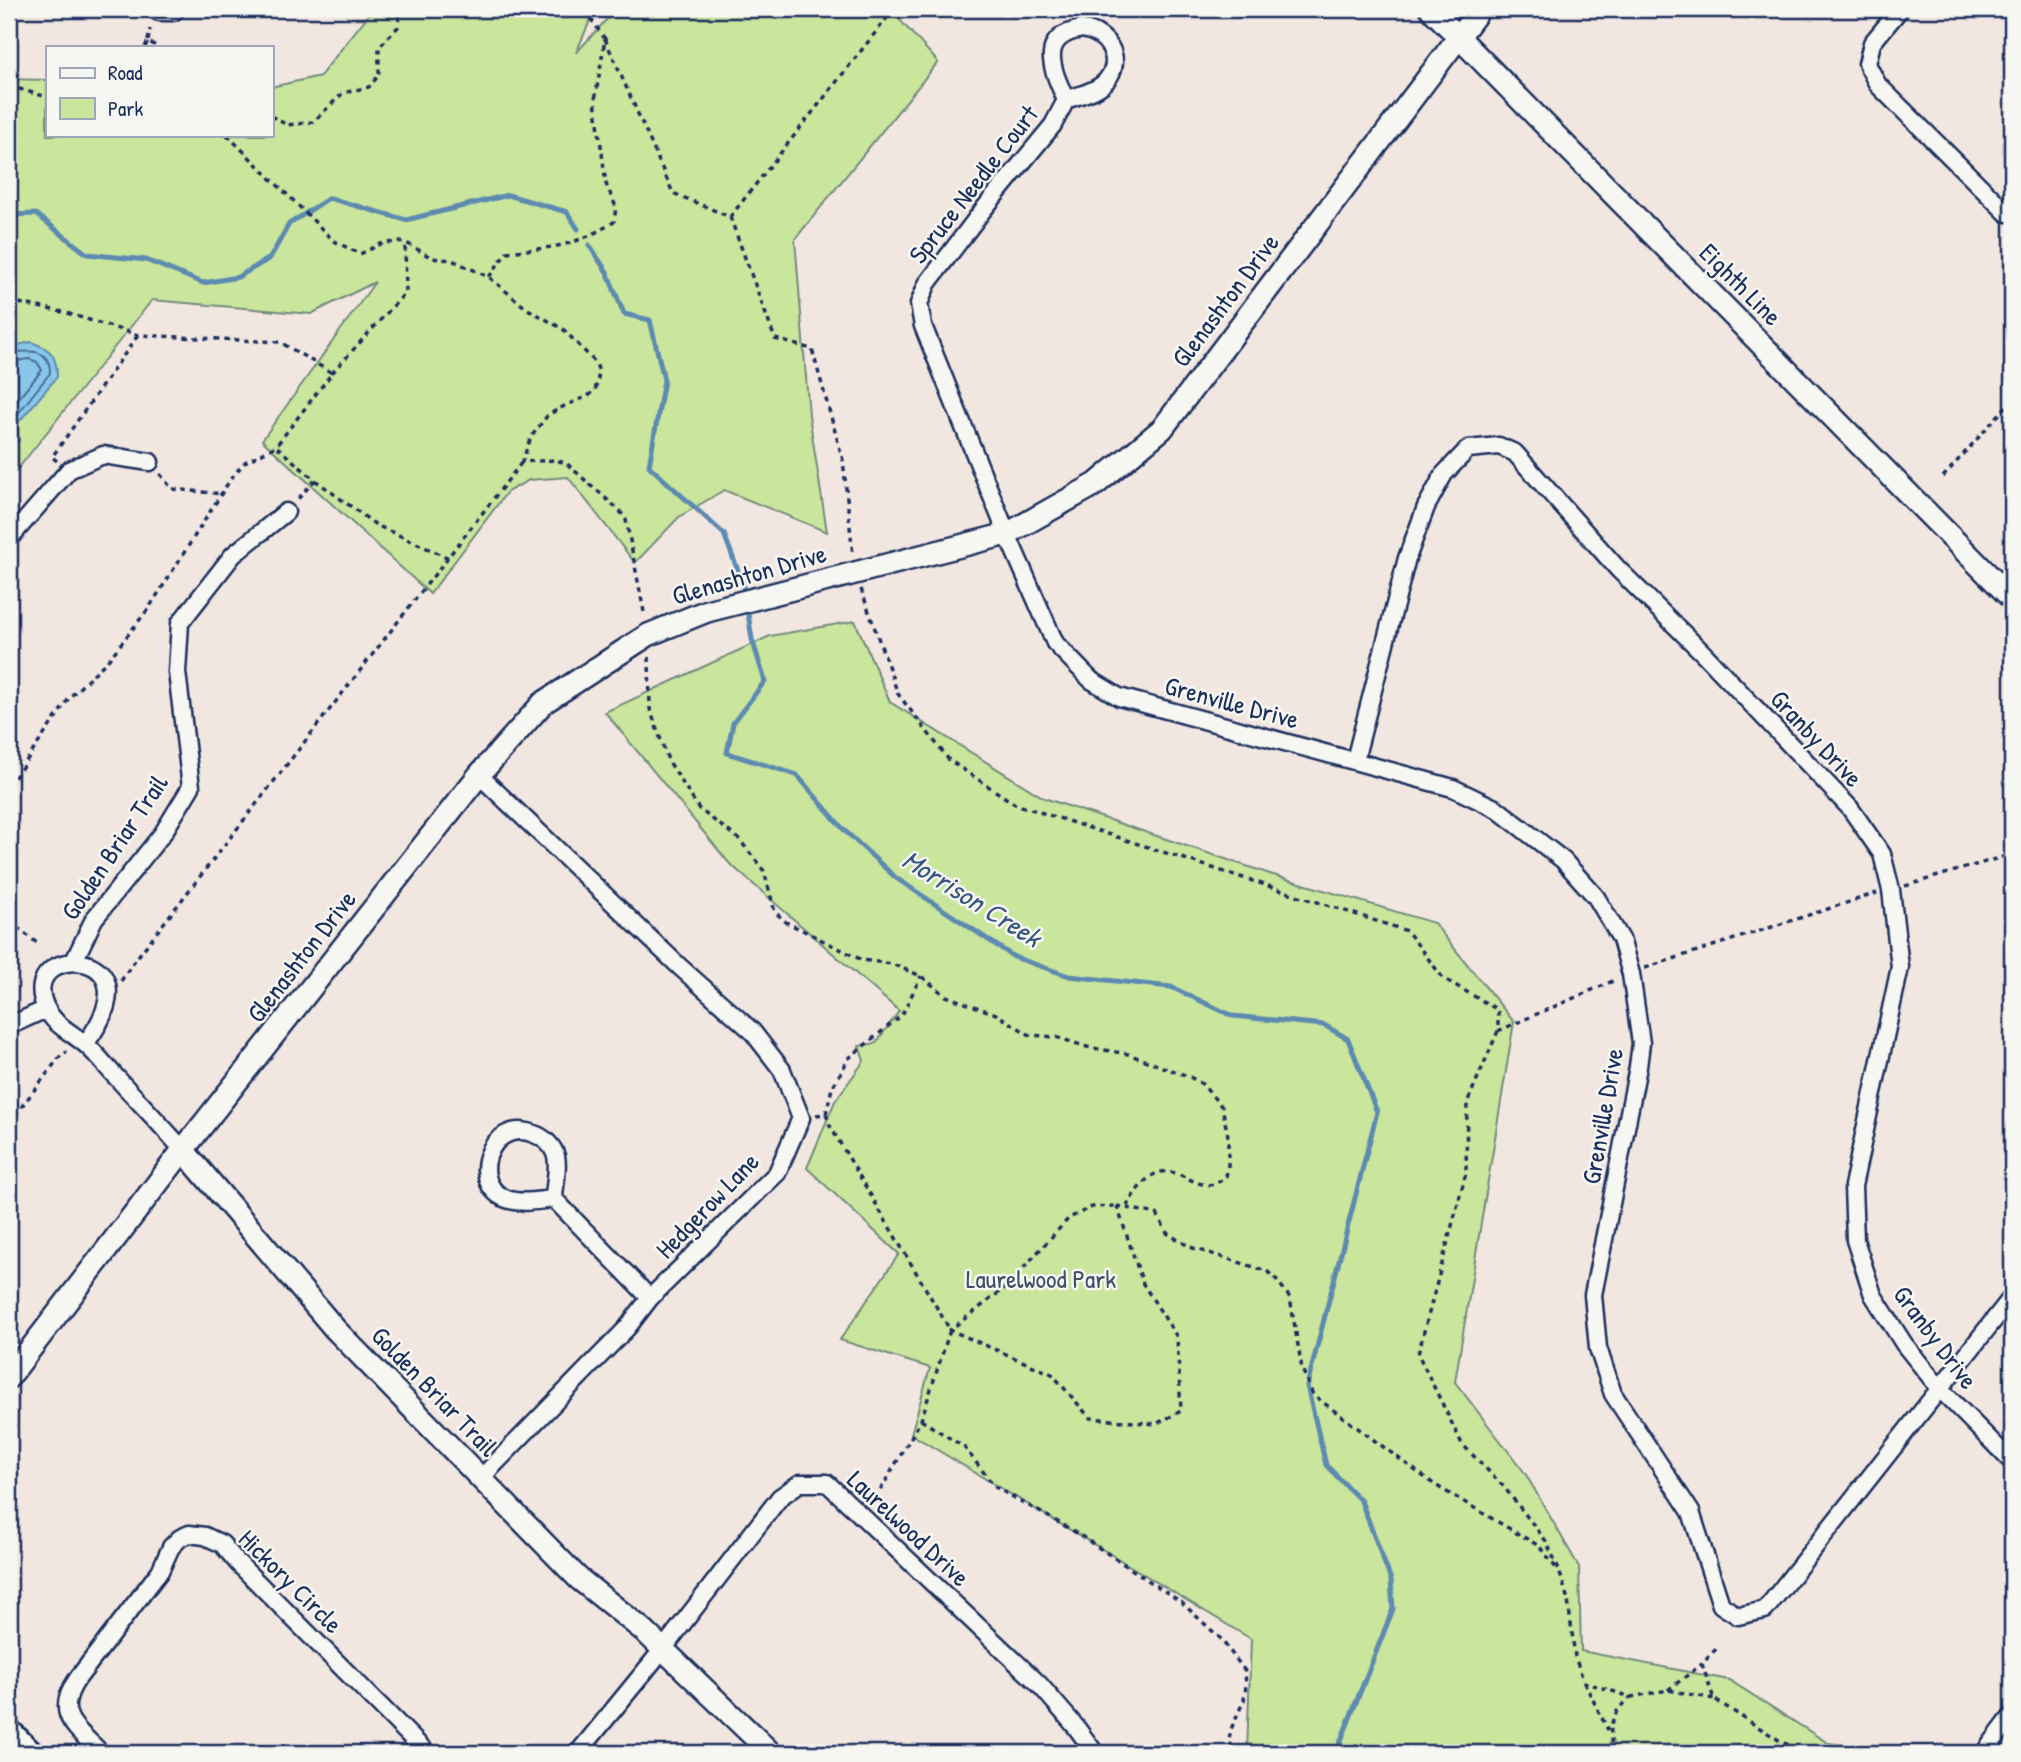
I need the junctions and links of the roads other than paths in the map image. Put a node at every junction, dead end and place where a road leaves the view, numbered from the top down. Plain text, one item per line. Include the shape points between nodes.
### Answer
1 (154, 9) edge
2 (177, 9) edge
3 (1431, 9) edge
4 (1480, 9) edge
5 (1900, 9) edge
6 (1458, 37) junction
7 (1066, 100) junction
8 (2012, 214) edge
9 (150, 462) road end
10 (286, 512) road end
11 (1007, 534) junction
12 (9, 539) edge
13 (2012, 599) edge
14 (1355, 760) junction
15 (479, 775) junction
16 (74, 961) junction
17 (46, 1009) junction
18 (9, 1026) edge
19 (85, 1044) junction
20 (183, 1150) junction
21 (554, 1199) junction
22 (2012, 1297) edge
23 (650, 1298) junction
24 (9, 1377) edge
25 (1940, 1389) junction
26 (2012, 1462) edge
27 (481, 1478) junction
28 (663, 1649) junction
29 (2012, 1716) edge
30 (9, 1732) edge
31 (30, 1753) edge
32 (101, 1753) edge
33 (427, 1753) edge
34 (579, 1753) edge
35 (771, 1753) edge
36 (1095, 1753) edge
37 (1984, 1753) edge

1 - 2 street
3 - 6 street, Eighth Line
4 - 6 street, Glenashton Drive
5 - 8 street via 1872,43 1867,64 1878,85
6 - 11 street, Glenashton Drive via 1162,429 1096,484
6 - 13 street, Eighth Line
7 - 7 street, Spruce Needle Court via 1099,88 1112,72 1109,43 1092,30 1071,31 1055,45 1051,65
7 - 11 street, Spruce Needle Court via 1053,125 927,284 919,304 923,326
9 - 12 street via 103,455 69,470
10 - 16 street, Golden Briar Trail via 233,555 180,623 177,672 191,787 163,833 94,919
11 - 14 street, Grenville Drive via 1055,642 1091,680 1119,697
11 - 15 street, Glenashton Drive via 707,611 648,635 543,703
14 - 25 street, Grenville Drive via 1452,788 1497,809 1563,860 1596,897 1621,940 1641,1043 1593,1294 1598,1348 1613,1394 1691,1513 1721,1605 1738,1616 1765,1610
14 - 25 street, Granby Drive via 1407,558 1426,507 1444,474 1468,450 1499,446 1515,453 1618,569 1850,808 1882,854 1900,967 1853,1186 1855,1240 1873,1295
15 - 20 street, Glenashton Drive
15 - 23 street, Hedgerow Lane via 752,1031 782,1070 801,1118 777,1173
16 - 17 street, Golden Briar Trail via 60,963 45,976 41,993
16 - 19 street, Golden Briar Trail via 89,963 100,971 108,986 108,1004
17 - 18 street
17 - 19 street, Golden Briar Trail via 59,1026
19 - 20 street, Golden Briar Trail
20 - 24 street, Glenashton Drive
20 - 27 street, Golden Briar Trail via 335,1329
21 - 21 street via 557,1168 550,1144 527,1131 514,1131 492,1145 486,1171 498,1194 520,1202
21 - 23 street
22 - 25 street, Grenville Drive
23 - 27 street, Hedgerow Lane via 627,1328
25 - 26 street, Granby Drive
27 - 28 street, Golden Briar Trail via 578,1578
28 - 34 street
28 - 35 street, Golden Briar Trail
28 - 36 street, Laurelwood Drive via 780,1497 800,1483 827,1483 1039,1684
29 - 37 street
30 - 31 main road
32 - 33 street, Hickory Circle via 72,1723 66,1713 67,1697 160,1571 171,1546 189,1534 222,1544

